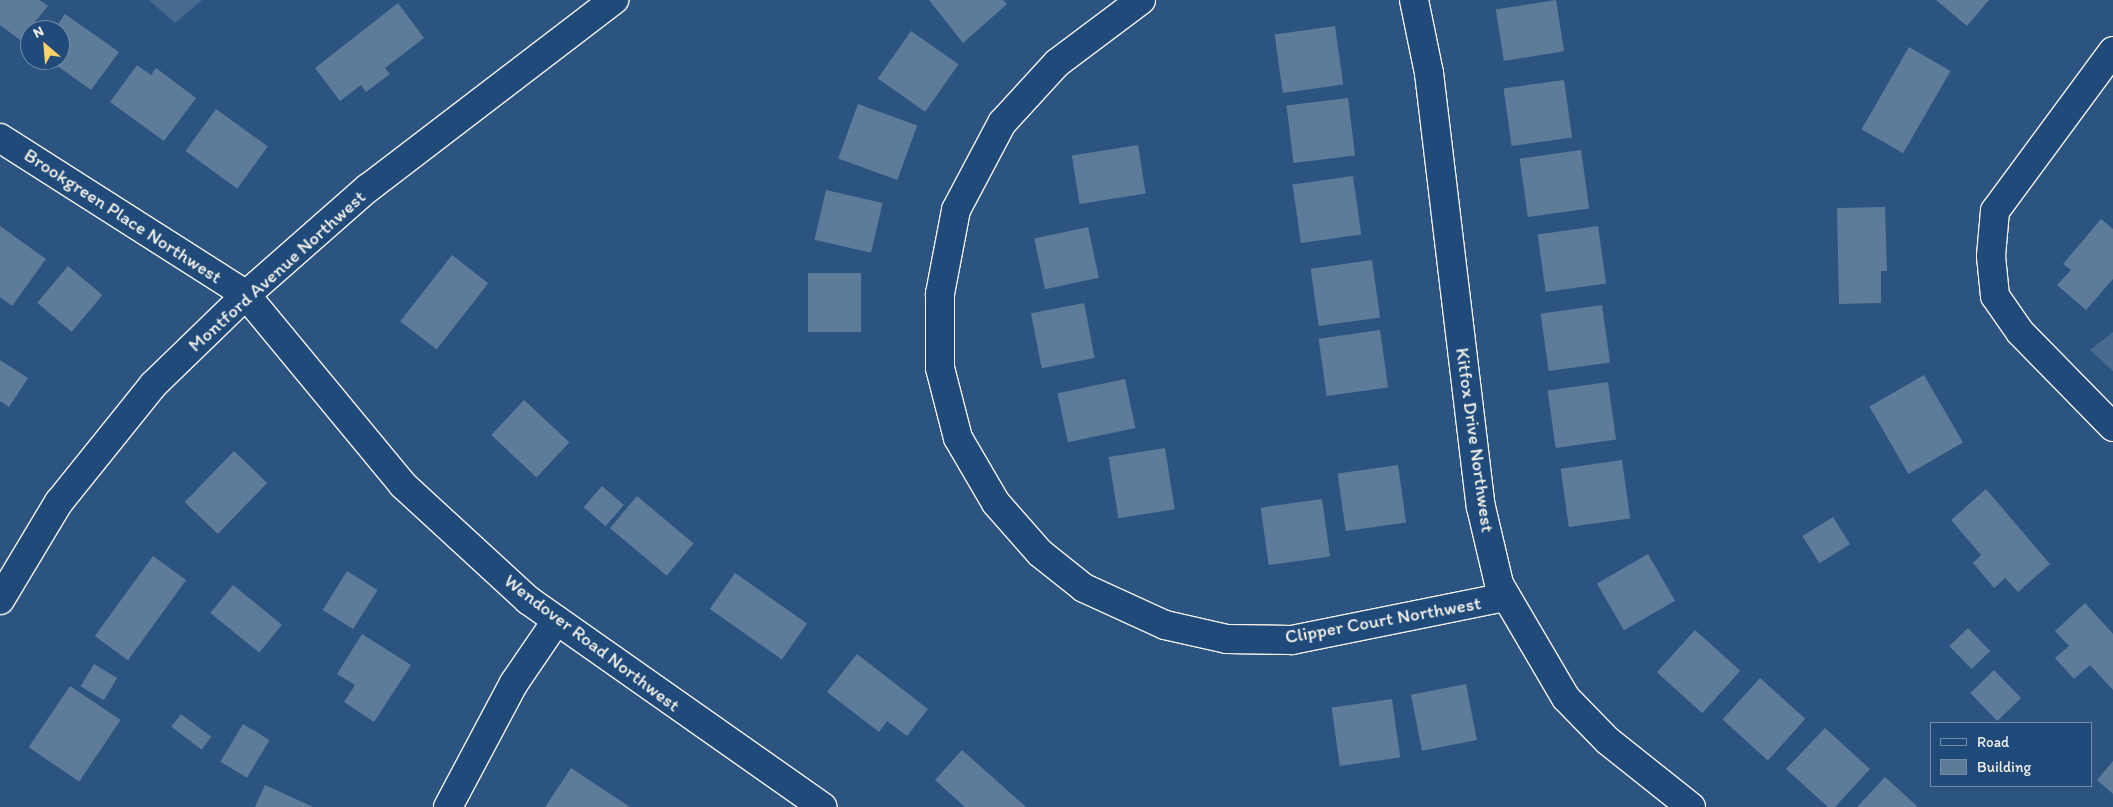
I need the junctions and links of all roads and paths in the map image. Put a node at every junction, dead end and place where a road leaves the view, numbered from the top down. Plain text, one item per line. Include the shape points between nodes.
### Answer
1 (614, 0) edge
2 (1141, 0) edge
3 (1414, 0) edge
4 (2113, 51) edge
5 (0, 138) edge
6 (246, 295) junction
7 (2113, 427) edge
8 (1506, 597) junction
9 (0, 600) edge
10 (557, 620) junction
11 (448, 807) edge
12 (822, 807) edge
13 (1691, 807) edge

1 - 6 street, Montford Avenue Northwest via 368,188
2 - 8 street, Clipper Court Northwest via 1057,64 1002,122 956,210 940,294 940,368 958,438 996,503 1040,553 1084,588 1165,625 1227,639 1292,640
3 - 8 street, Kitfox Drive Northwest via 1429,73 1481,507 1499,584
4 - 7 street via 1995,211 1991,256 1995,296 2020,332
5 - 6 street, Brookgreen Place Northwest
6 - 9 street, Montford Avenue Northwest via 153,385 64,494
6 - 10 street, Wendover Road Northwest via 402,485 528,600
8 - 13 street, Kitfox Drive Northwest via 1566,698 1608,741
10 - 11 street via 514,683
10 - 12 street, Wendover Road Northwest

